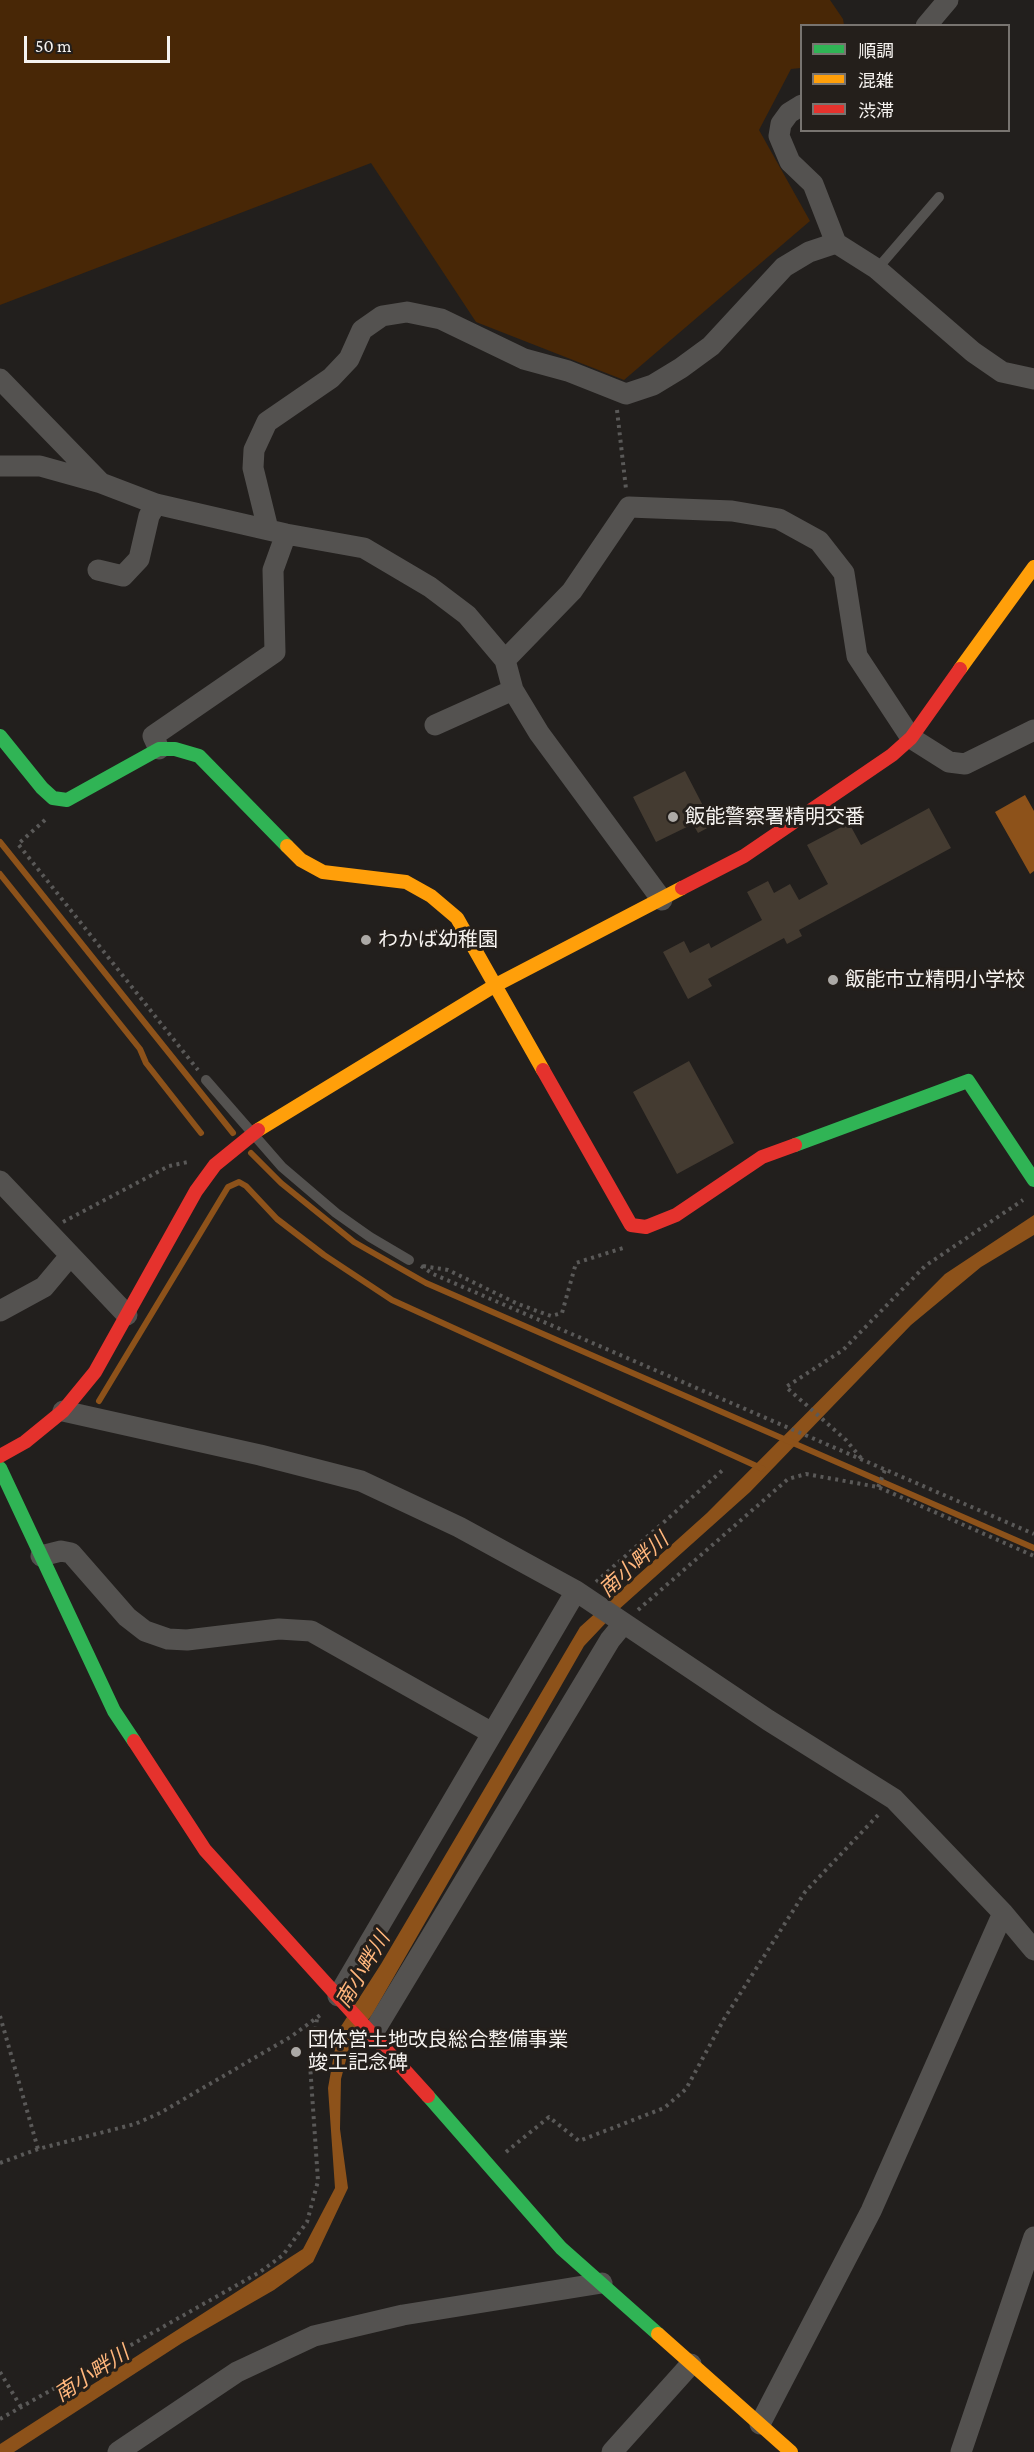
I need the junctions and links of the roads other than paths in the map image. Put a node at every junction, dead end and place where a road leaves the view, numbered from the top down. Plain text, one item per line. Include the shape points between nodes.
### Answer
1 (948, 0) edge
2 (928, 24) edge
3 (800, 106) edge
4 (939, 197) dead end
5 (836, 243) junction
6 (877, 269) junction
7 (0, 379) edge
8 (1034, 379) edge
9 (0, 466) edge
10 (101, 483) junction
11 (156, 504) junction
12 (277, 532) junction
13 (1034, 567) edge
14 (99, 570) dead end
15 (505, 660) junction
16 (513, 690) junction
17 (435, 725) dead end
18 (1034, 730) edge
19 (0, 736) edge
20 (911, 738) junction
21 (159, 749) junction
22 (662, 900) junction
23 (494, 986) junction
24 (206, 1080) road end
25 (251, 1134) junction
26 (1034, 1180) edge
27 (0, 1181) edge
28 (70, 1256) junction
29 (409, 1260) road end
30 (0, 1311) edge
31 (127, 1316) junction
32 (63, 1411) junction
33 (0, 1456) edge
34 (0, 1468) edge
35 (41, 1556) junction
36 (582, 1595) junction
37 (621, 1621) junction
38 (492, 1733) junction
39 (1003, 1913) junction
40 (1034, 1950) edge
41 (341, 1999) junction
42 (371, 2031) junction
43 (1034, 2236) edge
44 (602, 2283) junction
45 (691, 2364) junction
46 (760, 2424) junction
47 (118, 2452) edge
48 (612, 2452) edge
49 (791, 2452) edge
50 (961, 2452) edge

1 - 2 street
3 - 5 street via 781,124 779,136 790,162 813,184
4 - 6 lane
5 - 6 street
5 - 12 street via 809,252 784,267 711,345 681,368 653,385 626,394 524,359 441,319 407,312 382,316 362,330 349,359 331,378 267,422 254,450 253,468
6 - 8 street via 972,352 1002,372
7 - 10 street
9 - 10 street via 40,466
10 - 11 street
11 - 12 street
11 - 14 street via 149,516 139,559 123,576
12 - 15 street via 364,548 430,587 467,615
12 - 21 street via 273,570 274,652 153,736
13 - 20 street
15 - 16 street
15 - 20 street via 572,591 629,507 732,511 778,519 819,541 844,573 857,656
16 - 17 street
16 - 22 street via 539,733
18 - 20 street via 965,764 948,762
19 - 21 street via 42,788 53,798 67,800
20 - 22 street via 770,840
21 - 23 street via 199,756 301,860 323,872 406,882 431,896 457,918
22 - 23 street
23 - 25 street
23 - 26 street via 632,1225 645,1227 676,1215 762,1157 968,1081
24 - 25 lane
25 - 29 lane via 282,1167 336,1213
25 - 31 street via 215,1165 196,1191
27 - 28 street
28 - 30 street via 44,1287
28 - 31 street
31 - 32 street via 95,1372
32 - 33 street
32 - 36 street via 361,1481 459,1527
34 - 35 street
35 - 38 street via 71,1553 127,1617 145,1631 168,1639 187,1640 279,1629 311,1631
35 - 41 street via 114,1711 205,1850
36 - 37 street
36 - 38 street
37 - 39 street via 894,1799
37 - 42 street
38 - 41 street
39 - 40 street
39 - 46 street via 871,2211
41 - 42 street
42 - 44 street via 561,2248
43 - 50 street
44 - 45 street
44 - 47 street via 403,2315 314,2336 237,2372
45 - 46 street
45 - 48 street
46 - 49 street

